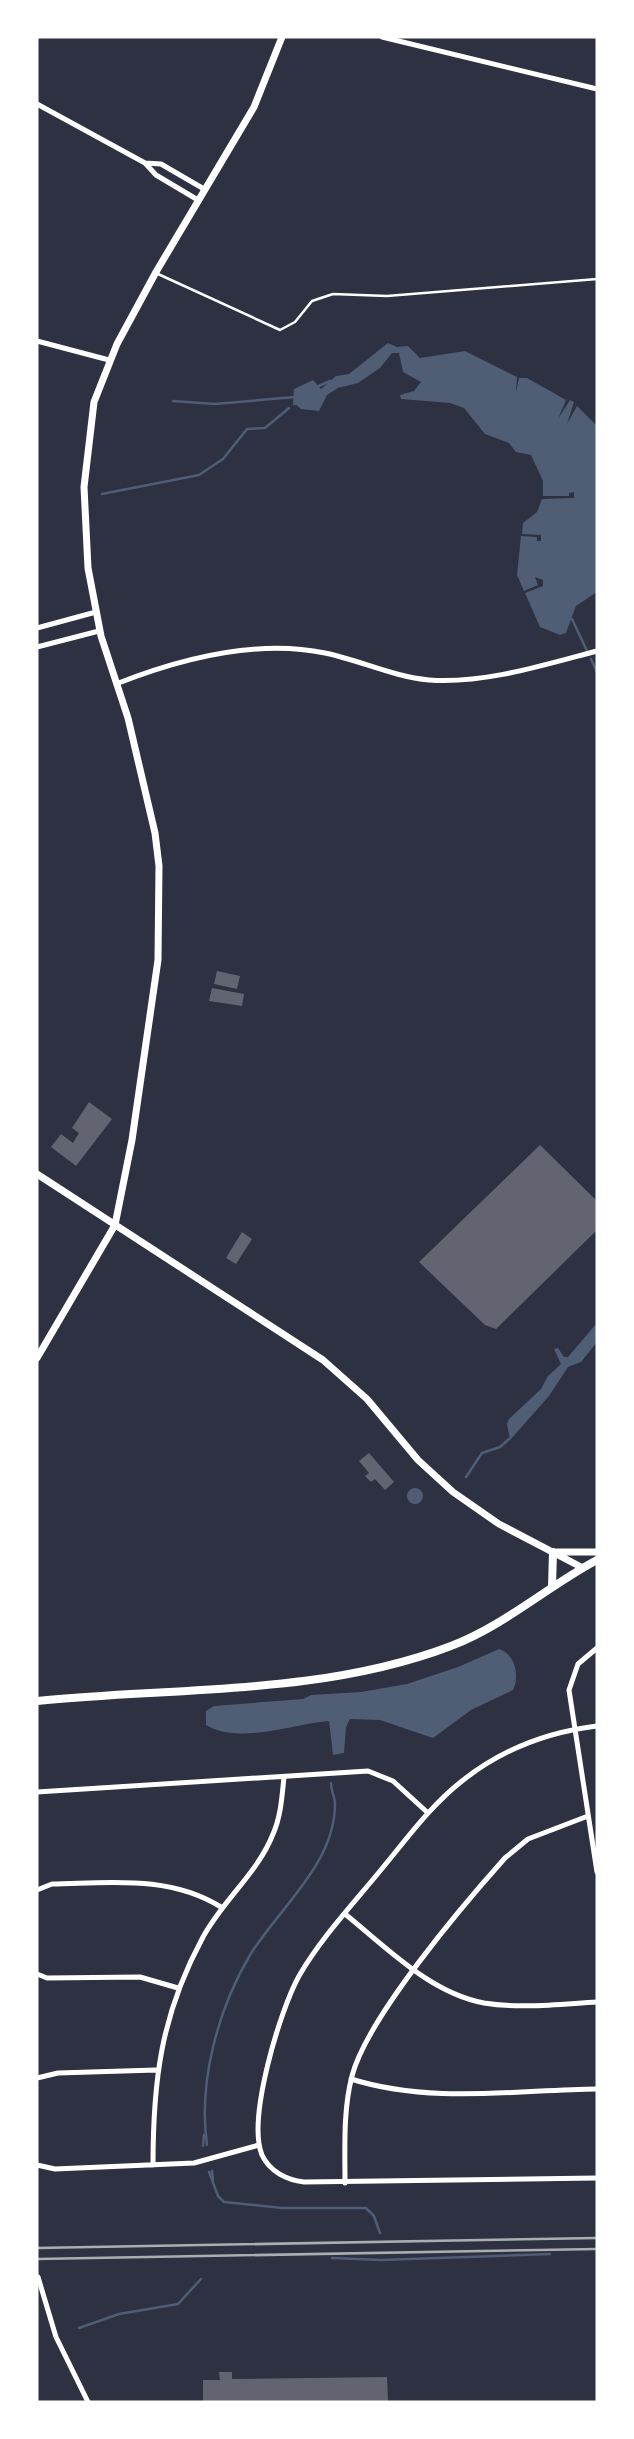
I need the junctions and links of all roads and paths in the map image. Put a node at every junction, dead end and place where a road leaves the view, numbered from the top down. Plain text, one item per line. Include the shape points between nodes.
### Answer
1 (282, 37) edge
2 (382, 37) edge
3 (597, 89) edge
4 (37, 104) edge
5 (145, 163) junction
6 (204, 189) junction
7 (198, 200) junction
8 (156, 272) junction
9 (597, 279) edge
10 (37, 341) edge
11 (109, 360) junction
12 (96, 612) junction
13 (37, 628) edge
14 (99, 631) junction
15 (37, 647) edge
16 (597, 651) edge
17 (116, 684) junction
18 (37, 1174) edge
19 (115, 1225) junction
20 (37, 1358) edge
21 (553, 1552) junction
22 (597, 1552) edge
23 (597, 1560) edge
24 (583, 1568) junction
25 (552, 1587) junction
26 (597, 1648) edge
27 (37, 1701) edge
28 (597, 1726) edge
29 (575, 1729) junction
30 (284, 1777) junction
31 (37, 1792) edge
32 (428, 1813) junction
33 (588, 1816) junction
34 (597, 1872) edge
35 (37, 1890) edge
36 (221, 1907) junction
37 (345, 1914) junction
38 (415, 1970) junction
39 (37, 1974) edge
40 (178, 1988) junction
41 (597, 2002) edge
42 (156, 2070) junction
43 (37, 2078) edge
44 (351, 2078) junction
45 (597, 2089) edge
46 (259, 2145) junction
47 (37, 2165) edge
48 (153, 2165) junction
49 (597, 2178) edge
50 (345, 2183) junction
51 (38, 2277) edge
52 (88, 2402) edge

1 - 6 street via 254,107
2 - 3 street
4 - 5 street
5 - 6 street via 161,164
5 - 7 street via 156,175
6 - 7 street
7 - 8 street
8 - 9 lane via 280,330 295,322 312,301 333,294 387,296
8 - 11 street
10 - 11 street
11 - 12 street via 94,402 85,467 88,568
12 - 13 street
12 - 14 street
14 - 15 street
14 - 17 street
16 - 17 street via 449,681 278,648 195,660
17 - 19 street via 155,833 160,927 156,984
18 - 19 street
19 - 20 street
19 - 21 street via 323,1360 358,1390 418,1460 453,1492 499,1524
21 - 22 street
21 - 24 street
21 - 25 main road
23 - 24 main road
24 - 25 main road
25 - 27 main road via 464,1640 377,1669 302,1681
26 - 29 street via 571,1677
28 - 29 street
29 - 32 street via 506,1752 459,1783
29 - 33 street
30 - 31 street
30 - 32 street via 376,1772 397,1783
30 - 36 street via 272,1837
32 - 37 street
33 - 34 street
33 - 38 street via 528,1839 505,1858
35 - 36 street via 52,1884 162,1884 198,1894
36 - 40 street
37 - 38 street
37 - 46 street via 300,1974 284,2009 265,2084
38 - 41 street via 447,1990 484,2003
38 - 44 street via 366,2043
39 - 40 street via 47,1978 140,1977
40 - 42 street
42 - 43 street via 58,2073
42 - 48 street
44 - 45 street via 392,2090 425,2093
44 - 50 street
46 - 48 street via 194,2164
46 - 50 street via 271,2168 286,2178
47 - 48 street via 55,2169
49 - 50 street
51 - 52 street via 56,2337

